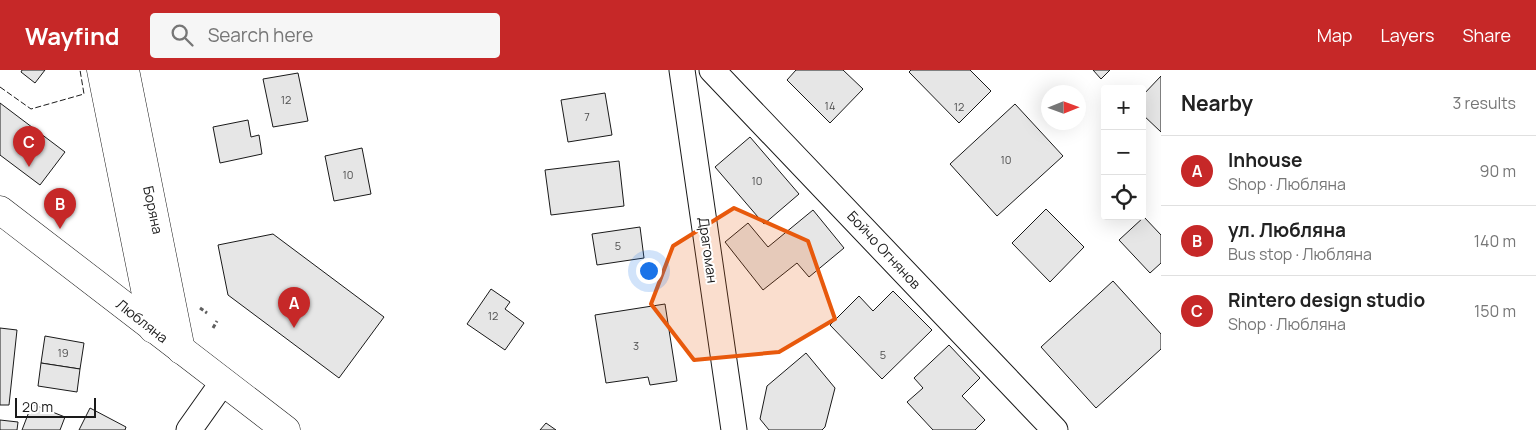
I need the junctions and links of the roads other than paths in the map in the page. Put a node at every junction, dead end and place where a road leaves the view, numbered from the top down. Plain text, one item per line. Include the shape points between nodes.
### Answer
1 (101, 70) edge
2 (125, 70) edge
3 (682, 70) edge
4 (712, 70) edge
5 (0, 210) edge
6 (153, 329) junction
7 (181, 350) junction
8 (222, 382) junction
9 (188, 430) edge
10 (286, 430) edge
11 (734, 430) edge
12 (1055, 430) edge

1 - 6 street, Боряна
2 - 7 street, Боряна
3 - 11 street, Драгоман
4 - 12 street, Бойчо Огнянов
5 - 6 street, Любляна
6 - 7 street, Любляна
7 - 8 street, Любляна
8 - 9 street
8 - 10 street, Любляна

